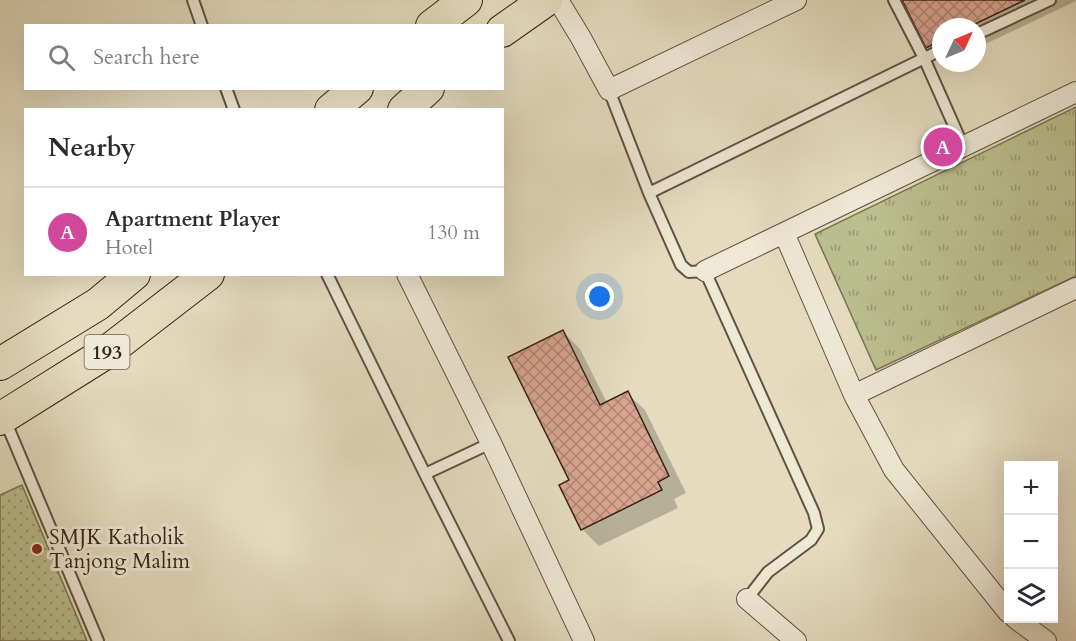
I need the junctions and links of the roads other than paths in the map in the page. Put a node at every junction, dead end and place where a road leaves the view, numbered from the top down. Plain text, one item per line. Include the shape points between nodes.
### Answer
1 (193, 0) edge
2 (466, 0) edge
3 (546, 0) edge
4 (558, 0) edge
5 (796, 0) edge
6 (894, 0) edge
7 (1050, 0) edge
8 (201, 24) edge
9 (435, 24) edge
10 (504, 30) edge
11 (986, 30) edge
12 (932, 54) edge
13 (924, 58) junction
14 (227, 90) edge
15 (355, 90) edge
16 (426, 90) edge
17 (609, 90) junction
18 (1076, 92) edge
19 (233, 108) edge
20 (333, 108) edge
21 (406, 108) edge
22 (963, 146) junction
23 (649, 193) junction
24 (784, 233) junction
25 (705, 271) junction
26 (132, 276) edge
27 (205, 276) edge
28 (328, 276) edge
29 (408, 276) edge
30 (1076, 288) edge
31 (0, 364) edge
32 (854, 395) junction
33 (2, 418) edge
34 (491, 443) junction
35 (424, 474) junction
36 (747, 598) joint
37 (1004, 607) edge
38 (1022, 623) edge
39 (98, 641) edge
40 (509, 641) edge
41 (584, 641) edge
42 (796, 641) edge
43 (1046, 641) edge

1 - 8 lane
2 - 9 main road
3 - 10 main road
4 - 17 street
5 - 17 street
6 - 13 lane
7 - 11 lane
12 - 13 lane
13 - 22 lane
13 - 23 lane
14 - 19 lane
15 - 20 main road
16 - 21 main road
17 - 23 lane
18 - 22 street
22 - 24 street
23 - 25 lane via 681,265 689,272
24 - 25 street
24 - 32 street
25 - 36 lane via 818,529 811,540 768,572
26 - 31 main road, 193 via 98,304
27 - 33 main road, 193 via 108,352
28 - 35 lane
29 - 34 street
30 - 32 street
32 - 37 street via 894,470
33 - 39 lane
34 - 35 lane
34 - 41 street
35 - 40 lane
36 - 42 street
38 - 43 street

